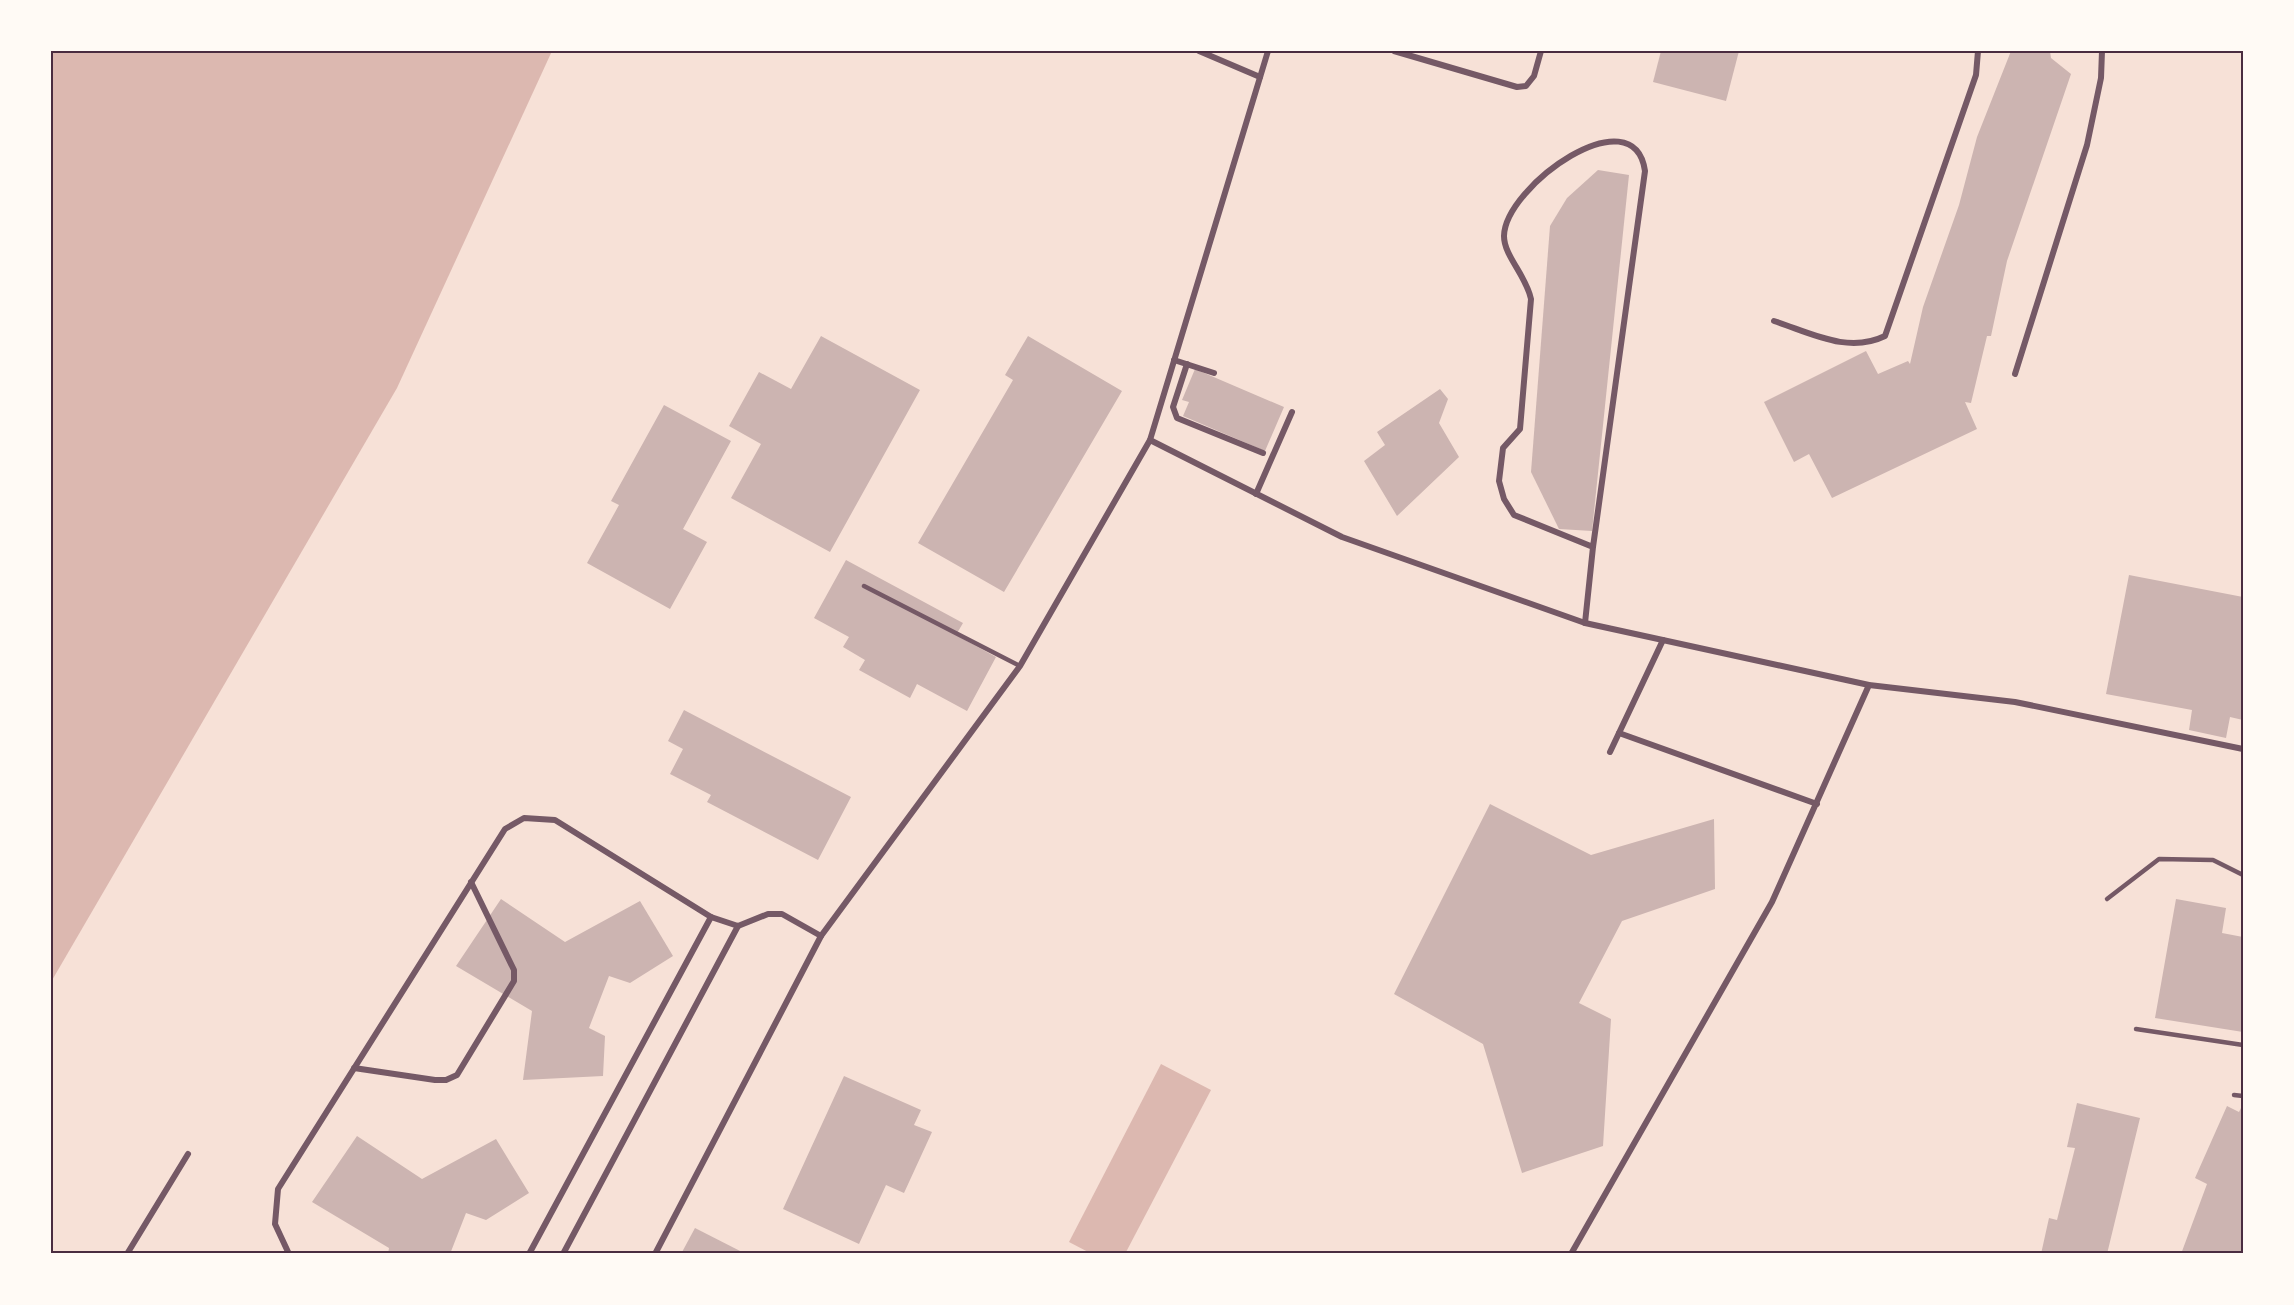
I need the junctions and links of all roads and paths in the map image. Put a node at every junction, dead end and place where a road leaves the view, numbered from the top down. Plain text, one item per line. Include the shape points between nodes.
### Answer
1 (1199, 51) edge
2 (1268, 51) edge
3 (1394, 51) edge
4 (1541, 51) edge
5 (1978, 51) edge
6 (2102, 51) edge
7 (1260, 78) junction
8 (1774, 321) dead end
9 (1174, 360) junction
10 (1187, 364) junction
11 (1214, 373) dead end
12 (2015, 374) dead end
13 (1166, 386) junction
14 (1178, 391) junction
15 (1292, 412) dead end
16 (1150, 440) junction
17 (1263, 453) dead end
18 (1256, 494) junction
19 (1593, 547) junction
20 (864, 586) dead end
21 (1585, 623) junction
22 (1663, 640) junction
23 (1020, 666) junction
24 (1869, 685) junction
25 (1619, 733) junction
26 (2243, 749) edge
27 (1610, 752) dead end
28 (1817, 804) junction
29 (2243, 875) edge
30 (471, 882) junction
31 (2108, 899) dead end
32 (711, 917) junction
33 (738, 926) junction
34 (821, 936) junction
35 (2136, 1029) dead end
36 (2243, 1045) edge
37 (354, 1068) junction
38 (2234, 1095) dead end
39 (2243, 1096) edge
40 (188, 1154) dead end
41 (127, 1254) edge
42 (289, 1254) edge
43 (529, 1254) edge
44 (562, 1254) edge
45 (655, 1254) edge
46 (1571, 1254) edge

1 - 7 street
2 - 7 street
3 - 4 street via 1517,87 1526,86 1534,76
5 - 8 street via 1976,75 1885,336 1849,345
6 - 12 street via 2101,78 2087,145
7 - 9 street
9 - 10 street
9 - 13 street
10 - 11 street
10 - 14 street
13 - 14 street
13 - 16 street
14 - 17 street via 1173,407 1179,420
15 - 18 street
16 - 18 street
16 - 23 street
18 - 21 street via 1342,537
19 - 19 street via 1645,171 1643,157 1635,146 1624,142 1606,142 1582,150 1546,172 1516,205 1504,234 1506,251 1528,283 1531,299 1520,429 1503,448 1499,481 1504,499 1514,515
19 - 21 street
20 - 23 lane
21 - 22 street
22 - 24 street
22 - 25 street
23 - 34 street
24 - 26 street via 2015,702
24 - 28 street
25 - 27 street
25 - 28 street
28 - 46 street via 1772,902
29 - 31 lane via 2213,860 2159,859
30 - 32 street via 505,829 524,818 555,820
30 - 37 street
30 - 37 street via 514,970 514,981 456,1075 435,1080
32 - 33 street
32 - 43 street
33 - 34 street via 768,914 782,914
33 - 44 street
34 - 45 street
35 - 36 lane
37 - 42 street via 278,1189 275,1224
38 - 39 lane
40 - 41 street

